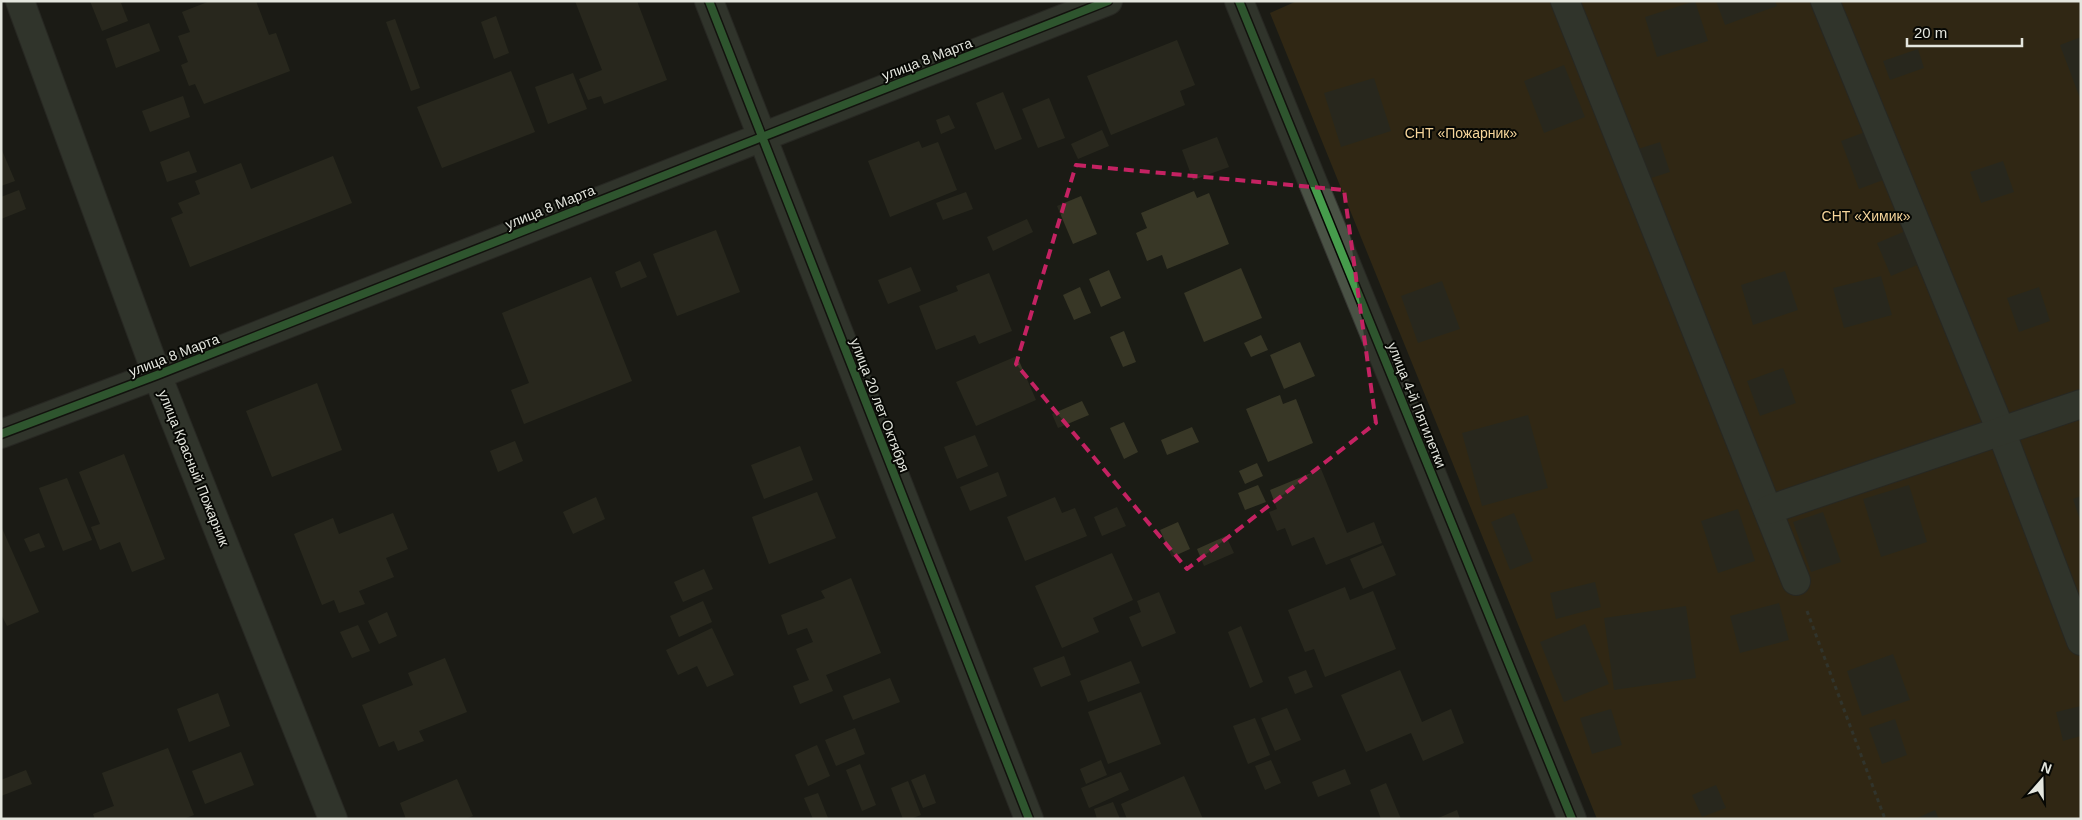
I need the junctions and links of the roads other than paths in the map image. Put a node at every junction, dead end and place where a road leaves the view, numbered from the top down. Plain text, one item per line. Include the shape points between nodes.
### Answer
1 (20, 1) edge
2 (709, 1) edge
3 (1108, 1) edge
4 (1564, 1) edge
5 (1825, 1) edge
6 (1246, 3) edge
7 (762, 137) junction
8 (157, 376) junction
9 (2081, 404) edge
10 (2001, 431) junction
11 (1, 434) edge
12 (1768, 510) junction
13 (1796, 581) road end
14 (2081, 641) edge
15 (333, 819) edge
16 (1029, 819) edge
17 (1572, 819) edge

1 - 8 street, улица Красный Пожарник
2 - 7 street, улица 20 лет Октября
3 - 7 street, улица 8 Марта
4 - 12 street
5 - 10 street
6 - 17 street, улица 4-й Пятилетки
7 - 8 street, улица 8 Марта
7 - 16 street, улица 20 лет Октября
8 - 11 street, улица 8 Марта
8 - 15 street, улица Красный Пожарник
9 - 10 street
10 - 12 street
10 - 14 street
12 - 13 street

